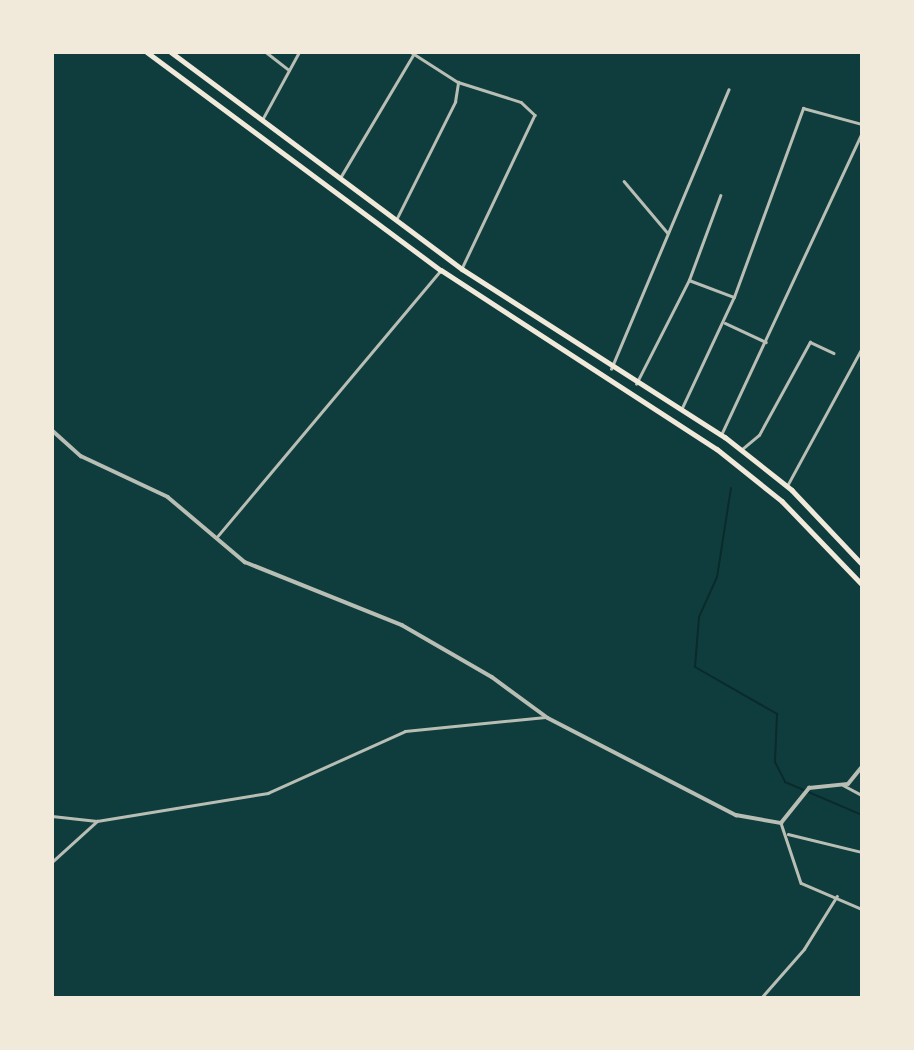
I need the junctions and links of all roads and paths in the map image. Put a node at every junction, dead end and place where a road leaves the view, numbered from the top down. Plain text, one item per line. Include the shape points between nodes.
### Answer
1 (146, 52) edge
2 (171, 52) edge
3 (266, 52) edge
4 (299, 52) edge
5 (412, 54) edge
6 (289, 70) junction
7 (458, 82) junction
8 (728, 90) dead end
9 (262, 120) junction
10 (862, 124) edge
11 (862, 132) edge
12 (340, 178) junction
13 (624, 181) dead end
14 (720, 196) dead end
15 (395, 222) junction
16 (667, 232) junction
17 (441, 270) junction
18 (462, 270) junction
19 (689, 280) junction
20 (734, 297) junction
21 (723, 323) junction
22 (766, 342) junction
23 (862, 348) edge
24 (834, 353) dead end
25 (611, 369) junction
26 (636, 384) junction
27 (681, 411) junction
28 (52, 430) edge
29 (721, 435) junction
30 (741, 450) junction
31 (787, 486) junction
32 (216, 538) junction
33 (862, 564) edge
34 (862, 584) edge
35 (548, 718) junction
36 (862, 767) edge
37 (843, 785) junction
38 (862, 795) edge
39 (52, 816) edge
40 (97, 821) junction
41 (781, 823) junction
42 (789, 834) junction
43 (862, 852) edge
44 (52, 862) edge
45 (837, 896) junction
46 (862, 909) edge
47 (761, 998) edge

1 - 17 main road
2 - 9 main road
3 - 6 street
4 - 6 street
5 - 7 street
5 - 12 street
6 - 9 street
7 - 15 street via 455,102
7 - 18 street via 521,102 536,115
8 - 16 street
9 - 12 main road
10 - 20 street via 803,108
11 - 22 street
12 - 15 main road
13 - 16 street
14 - 19 street
15 - 18 main road
16 - 25 street
17 - 32 street
17 - 34 main road via 717,449 782,500
18 - 25 main road
19 - 20 street
19 - 26 street
20 - 21 street
21 - 22 street
21 - 27 street
22 - 29 street
23 - 31 street
24 - 30 street via 810,342 759,435
25 - 26 main road
26 - 27 main road
27 - 29 main road
28 - 32 street via 81,456 160,492
29 - 30 main road
30 - 31 main road
31 - 33 main road
32 - 35 street via 258,569 402,625 492,677
35 - 40 street via 412,730 282,789
35 - 41 street via 736,815
36 - 37 street
37 - 38 street
37 - 41 street via 809,788
39 - 40 street
40 - 44 street
41 - 42 street
42 - 43 street
42 - 45 street via 801,883
45 - 46 street
45 - 47 street via 804,950

